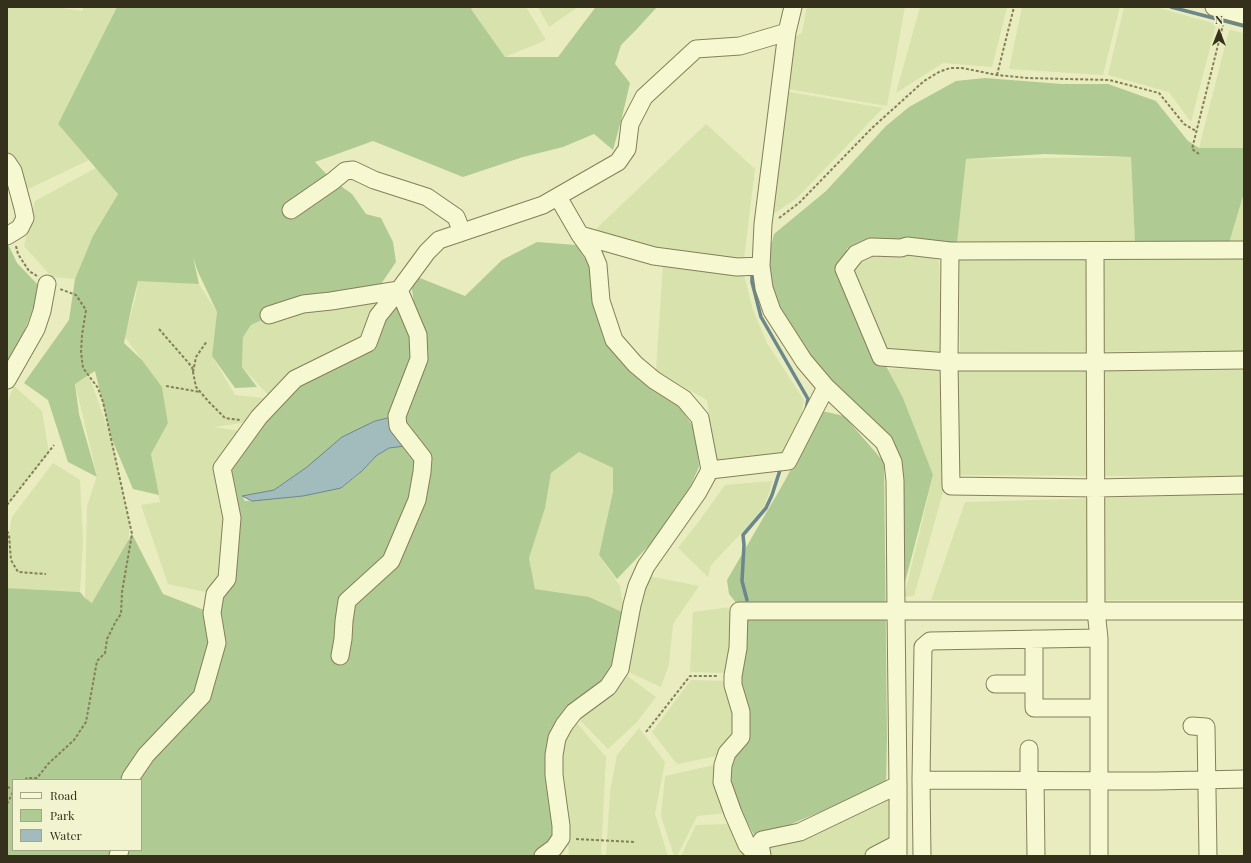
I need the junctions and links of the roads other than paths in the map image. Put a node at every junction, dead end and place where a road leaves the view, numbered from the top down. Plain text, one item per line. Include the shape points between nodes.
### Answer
1 (793, 7) edge
2 (1214, 7) edge
3 (1244, 15) edge
4 (783, 33) junction
5 (7, 162) edge
6 (558, 197) junction
7 (291, 210) dead end
8 (462, 232) junction
9 (10, 235) edge
10 (580, 235) junction
11 (1244, 250) edge
12 (950, 251) junction
13 (1095, 251) junction
14 (755, 266) junction
15 (47, 284) road end
16 (399, 290) junction
17 (269, 315) dead end
18 (1244, 360) edge
19 (949, 362) junction
20 (1096, 362) junction
21 (7, 380) edge
22 (826, 386) junction
23 (710, 470) junction
24 (1244, 485) edge
25 (1096, 488) junction
26 (896, 611) junction
27 (1096, 611) junction
28 (1244, 611) edge
29 (1099, 638) junction
30 (1034, 639) junction
31 (340, 656) dead end
32 (995, 684) dead end
33 (1034, 684) junction
34 (1098, 708) junction
35 (1192, 726) dead end
36 (1028, 749) dead end
37 (131, 779) edge
38 (1244, 779) edge
39 (921, 780) junction
40 (1032, 780) junction
41 (1098, 780) junction
42 (1207, 780) junction
43 (898, 785) junction
44 (897, 850) edge
45 (543, 856) edge
46 (758, 856) edge
47 (762, 856) edge
48 (874, 856) edge
49 (922, 856) edge
50 (1036, 856) edge
51 (1099, 856) edge
52 (1208, 856) edge

1 - 4 street
2 - 3 street
4 - 6 street via 740,46 696,50 644,97 630,124 628,149 618,162
4 - 14 street via 763,224
5 - 9 street via 13,171 25,218 20,228
6 - 8 street via 544,205
6 - 10 street
7 - 8 street via 345,171 353,170 374,180 427,197 456,217
8 - 16 street via 439,240
10 - 14 street via 654,256 737,267
10 - 23 street via 598,265 601,301 614,340 634,364 684,399 700,418
11 - 13 street
12 - 13 street
12 - 19 street
12 - 19 street via 908,246 871,247 856,254 844,269 881,357
13 - 20 street
14 - 22 street via 772,311 804,361
15 - 21 street via 36,329
16 - 17 street via 303,304
16 - 31 street via 418,335 419,359 397,416 398,426 423,458 422,472 417,500 390,561 348,601
16 - 37 street via 378,316 368,343 295,379 256,421 222,468 232,518 227,579 215,594 212,613 217,643 202,696 146,755
18 - 20 street
19 - 20 street
19 - 25 street via 951,486
20 - 25 street
22 - 23 street via 781,462
22 - 26 street via 884,442 893,462
23 - 45 street via 698,492 646,566 632,605 620,669 608,687 574,712 557,738 554,775 561,838 554,848
24 - 25 street
25 - 27 street
26 - 27 street
26 - 43 street
26 - 46 street via 739,610 738,648 732,676 741,712 741,737 727,753 722,782 747,844
27 - 28 street
27 - 29 street
29 - 30 street
29 - 34 street
30 - 33 street
30 - 39 street via 930,641 923,647
32 - 33 street
33 - 34 street via 1034,708
34 - 41 street
35 - 42 street via 1206,727
36 - 40 street
38 - 42 street
39 - 40 street
39 - 49 street
40 - 41 street
40 - 50 street
41 - 42 street
41 - 51 street
42 - 52 street
43 - 44 street
43 - 47 street via 800,832 762,840
44 - 48 street

